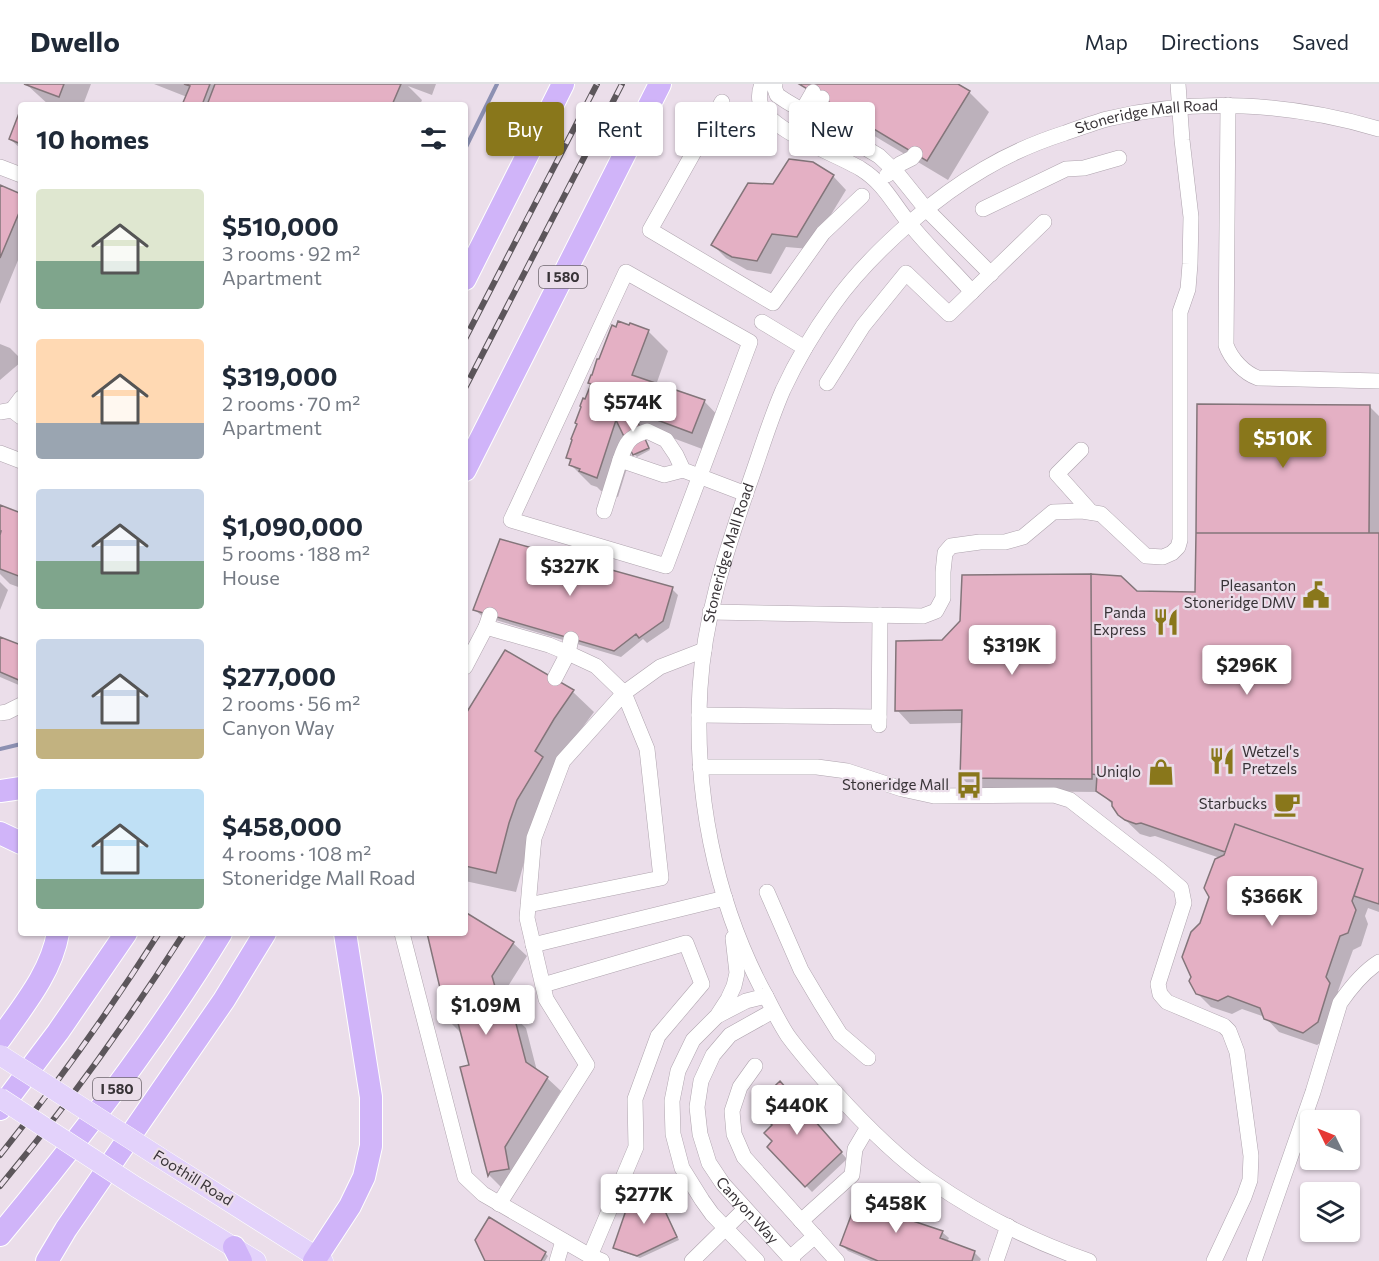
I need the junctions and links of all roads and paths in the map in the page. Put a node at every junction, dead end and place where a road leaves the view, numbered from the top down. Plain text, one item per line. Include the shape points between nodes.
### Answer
1 (563, 84) edge
2 (660, 84) edge
3 (762, 84) edge
4 (775, 84) edge
5 (1178, 84) edge
6 (810, 102) edge
7 (818, 102) edge
8 (789, 103) edge
9 (1228, 105) junction
10 (1180, 108) junction
11 (1379, 129) edge
12 (875, 154) edge
13 (915, 154) dead end
14 (692, 156) edge
15 (839, 156) edge
16 (1119, 158) dead end
17 (846, 162) junction
18 (0, 167) edge
19 (894, 170) junction
20 (18, 174) edge
21 (878, 183) junction
22 (862, 196) dead end
23 (927, 209) junction
24 (984, 209) dead end
25 (1044, 222) dead end
26 (909, 223) junction
27 (468, 273) edge
28 (991, 274) junction
29 (972, 292) junction
30 (762, 322) dead end
31 (805, 348) junction
32 (1379, 381) edge
33 (827, 383) dead end
34 (1081, 450) dead end
35 (0, 453) edge
36 (18, 460) edge
37 (620, 460) junction
38 (468, 464) edge
39 (683, 470) junction
40 (699, 476) junction
41 (746, 494) junction
42 (604, 511) dead end
43 (1091, 513) junction
44 (710, 612) junction
45 (880, 615) junction
46 (570, 646) junction
47 (704, 650) junction
48 (468, 661) edge
49 (555, 678) dead end
50 (624, 693) junction
51 (18, 707) edge
52 (0, 713) edge
53 (699, 714) junction
54 (700, 767) junction
55 (18, 788) edge
56 (0, 791) edge
57 (0, 833) edge
58 (18, 842) edge
59 (767, 892) dead end
60 (725, 898) junction
61 (528, 905) junction
62 (731, 920) junction
63 (57, 936) edge
64 (124, 936) edge
65 (219, 936) edge
66 (263, 936) edge
67 (345, 936) edge
68 (403, 936) edge
69 (533, 945) junction
70 (1379, 962) edge
71 (543, 985) junction
72 (766, 996) junction
73 (773, 1011) junction
74 (717, 1016) junction
75 (0, 1039) edge
76 (0, 1054) edge
77 (868, 1058) dead end
78 (754, 1066) dead end
79 (0, 1098) edge
80 (0, 1109) edge
81 (868, 1127) junction
82 (499, 1204) junction
83 (744, 1209) junction
84 (801, 1221) junction
85 (1008, 1226) junction
86 (725, 1228) junction
87 (0, 1235) edge
88 (815, 1236) junction
89 (563, 1241) junction
90 (237, 1254) edge
91 (596, 1259) edge
92 (792, 1259) edge
93 (318, 1260) edge
94 (47, 1261) edge
95 (256, 1261) edge
96 (557, 1261) edge
97 (692, 1261) edge
98 (757, 1261) edge
99 (837, 1261) edge
100 (996, 1261) edge
101 (1089, 1261) edge
102 (1214, 1261) edge
103 (1254, 1261) edge

1 - 27 highway
2 - 38 highway, I 580
3 - 17 street via 760,104 769,117 791,135
4 - 8 street via 777,94
5 - 10 street
6 - 7 street via 817,95
9 - 10 street, Stoneridge Mall Road
9 - 11 street, Stoneridge Mall Road via 1330,116
9 - 32 street via 1229,353 1251,376 1258,378
10 - 23 street, Stoneridge Mall Road via 1105,119 1047,139 987,166
10 - 43 street via 1191,217 1188,288 1180,312 1178,547 1163,557 1146,556 1101,514
12 - 19 street
13 - 19 street
14 - 22 street via 650,230 773,303 823,233
15 - 17 street
16 - 24 street via 1066,169
17 - 21 street
18 - 20 street
19 - 21 street
19 - 23 street
21 - 26 street
23 - 26 street, Stoneridge Mall Road
23 - 28 street
25 - 28 street
26 - 29 street
26 - 31 street, Stoneridge Mall Road via 865,266 832,306
28 - 29 street
29 - 33 street via 949,314 906,273 863,326
30 - 31 street
31 - 41 street, Stoneridge Mall Road via 784,389
34 - 43 street via 1057,474
35 - 36 street
37 - 39 street via 664,475
37 - 39 street via 625,445 635,435 647,431 666,440
37 - 42 street
39 - 40 street
40 - 40 street via 666,566 511,520 626,272 750,342
40 - 41 street
41 - 44 street, Stoneridge Mall Road
43 - 45 street via 1053,512 1023,537 951,546 945,553 943,598 936,611 923,616
44 - 45 street
44 - 47 street, Stoneridge Mall Road
45 - 53 street via 879,721
46 - 48 street via 549,645 488,621
46 - 49 street
46 - 50 street
47 - 50 street via 660,667
47 - 53 street, Stoneridge Mall Road
50 - 61 street via 563,761 534,838
50 - 61 street via 647,749 661,878
51 - 52 street
53 - 54 street, Stoneridge Mall Road
54 - 60 street, Stoneridge Mall Road via 711,842
54 - 102 street via 836,769 934,796 1054,795 1070,800 1181,888 1184,903 1158,984 1160,994 1167,1002 1229,1031 1237,1052 1251,1156 1250,1180
55 - 56 highway
57 - 58 highway
59 - 77 street via 801,970 820,1002 840,1034
60 - 62 street, Stoneridge Mall Road
60 - 69 street
61 - 69 street
62 - 72 street, Stoneridge Mall Road
62 - 74 street, Canyon Way via 737,973
63 - 75 highway via 51,959 35,989
64 - 80 highway
65 - 87 highway, I 580 via 114,1092
66 - 94 highway
67 - 93 highway via 371,1097 371,1146 355,1197
68 - 82 street via 465,1177
69 - 71 street
70 - 103 street via 1348,990 1340,1003
71 - 82 street via 546,999 587,1065
71 - 91 street via 686,943 702,984 658,1036 635,1099 636,1147
72 - 73 street, Stoneridge Mall Road
72 - 74 street, Canyon Way
73 - 81 street, Stoneridge Mall Road via 809,1063
73 - 83 street, Canyon Way via 730,1035 712,1055 701,1081 697,1107 709,1163
74 - 86 street, Canyon Way via 693,1040 678,1071 672,1101 673,1134 682,1168
76 - 93 main road, Foothill Road, bridge
78 - 84 street via 732,1111 734,1134 744,1157
79 - 90 main road, bridge
81 - 84 street via 855,1149 852,1175
81 - 85 street, Stoneridge Mall Road via 929,1179
82 - 89 street
83 - 86 street
83 - 92 street, Canyon Way
84 - 88 street
85 - 100 street
85 - 101 street, Stoneridge Mall Road
86 - 97 street
86 - 98 street, Canyon Way
88 - 92 street
88 - 99 street
89 - 91 street
89 - 96 street
90 - 95 main road

